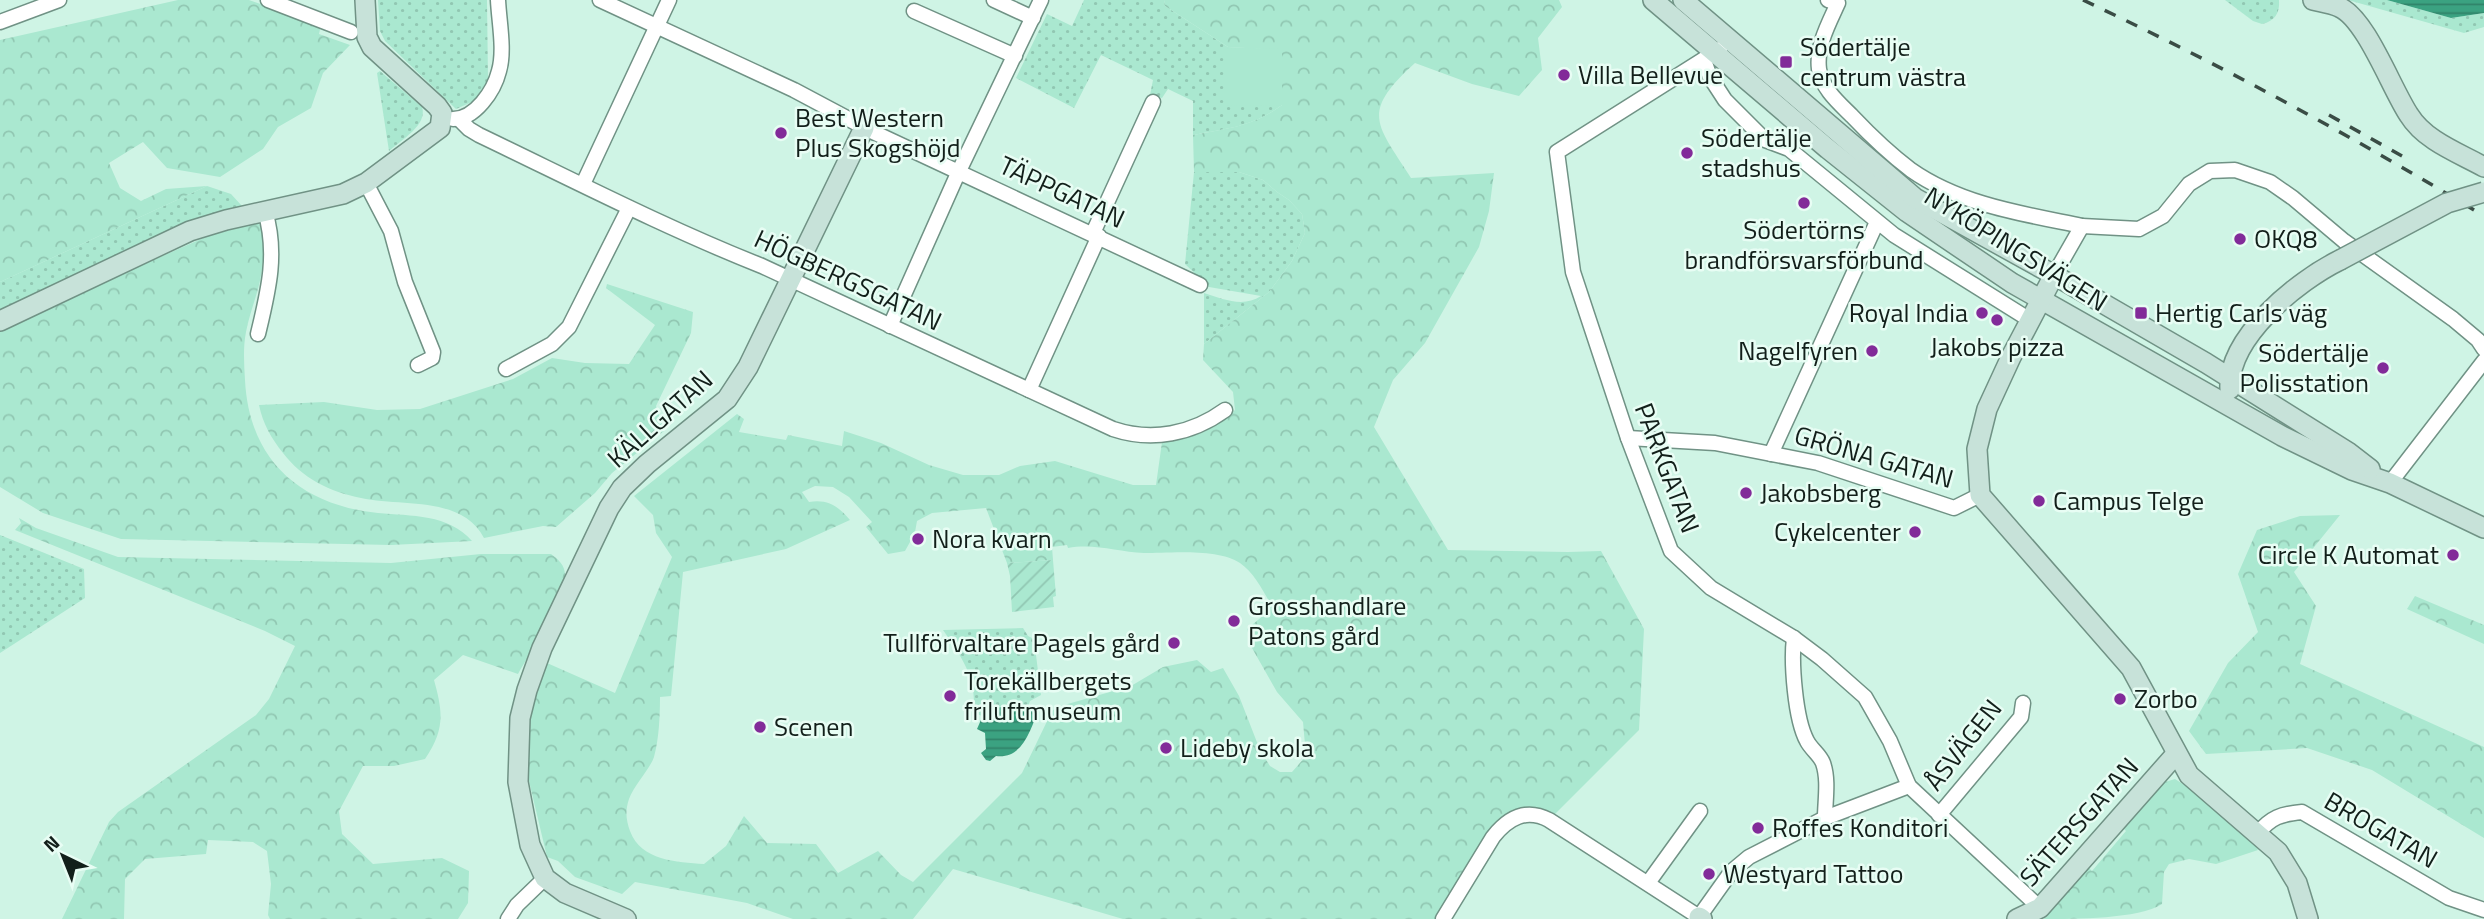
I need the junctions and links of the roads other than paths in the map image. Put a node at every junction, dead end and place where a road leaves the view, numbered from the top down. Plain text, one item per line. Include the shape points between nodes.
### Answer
1 (59, 0) edge
2 (268, 0) edge
3 (365, 0) edge
4 (498, 0) edge
5 (600, 0) edge
6 (669, 0) edge
7 (995, 0) edge
8 (1041, 0) edge
9 (1653, 0) edge
10 (1683, 0) edge
11 (1828, 0) edge
12 (2313, 0) edge
13 (914, 11) dead end
14 (1033, 18) junction
15 (0, 23) edge
16 (656, 26) junction
17 (351, 33) dead end
18 (1732, 41) junction
19 (1015, 56) junction
20 (1710, 56) junction
21 (1153, 102) dead end
22 (451, 119) junction
23 (864, 128) junction
24 (2484, 167) edge
25 (959, 171) junction
26 (366, 184) junction
27 (583, 184) junction
28 (2484, 192) edge
29 (629, 208) junction
30 (265, 211) junction
31 (1878, 222) junction
32 (2082, 226) junction
33 (1096, 235) junction
34 (2054, 275) junction
35 (790, 279) junction
36 (2305, 283) junction
37 (1200, 285) dead end
38 (2041, 300) junction
39 (2030, 320) junction
40 (0, 321) edge
41 (890, 326) junction
42 (258, 334) dead end
43 (2242, 346) junction
44 (2484, 349) edge
45 (2484, 361) edge
46 (2206, 363) junction
47 (418, 365) dead end
48 (506, 369) dead end
49 (2229, 378) junction
50 (2188, 383) junction
51 (1029, 390) junction
52 (1225, 410) dead end
53 (2236, 411) junction
54 (1628, 438) junction
55 (1771, 454) junction
56 (2390, 484) junction
57 (1980, 495) junction
58 (2484, 528) edge
59 (1794, 638) junction
60 (2023, 703) dead end
61 (2176, 754) junction
62 (1909, 786) junction
63 (1700, 811) dead end
64 (1939, 816) junction
65 (1825, 818) junction
66 (2257, 834) junction
67 (545, 878) junction
68 (1648, 883) junction
69 (2040, 908) junction
70 (2484, 909) edge
71 (1700, 918) edge
72 (508, 919) edge
73 (626, 919) edge
74 (1443, 919) edge
75 (2017, 919) edge
76 (2308, 919) edge

1 - 15 street
2 - 17 street
3 - 22 street via 372,47
4 - 22 street via 499,70 478,108
5 - 16 street, TÄPPGATAN
6 - 16 street
7 - 14 street
8 - 14 street
9 - 20 street, NYKÖPINGSVÄGEN
10 - 18 street, NYKÖPINGSVÄGEN
11 - 32 street via 1838,3 1822,45 1822,78 1867,132 1912,170 1952,192 1998,208
12 - 24 street via 2341,7 2354,19 2420,129
13 - 19 street
14 - 19 street
16 - 23 street, TÄPPGATAN
16 - 27 street
18 - 20 street
18 - 34 street, NYKÖPINGSVÄGEN via 1915,198
19 - 25 street
20 - 31 street, NYKÖPINGSVÄGEN via 1710,77 1724,100 1765,140 1789,149
20 - 38 street, NYKÖPINGSVÄGEN via 1906,212
20 - 54 street, PARKGATAN via 1557,152 1573,272
21 - 33 street
22 - 26 street
22 - 27 street, HÖGBERGSGATAN
23 - 25 street, TÄPPGATAN
23 - 35 street, KÄLLGATAN
25 - 33 street, TÄPPGATAN
25 - 41 street
26 - 30 street
26 - 47 street via 391,231 432,352 432,358
27 - 29 street, HÖGBERGSGATAN
28 - 36 street, bridge via 2447,202
29 - 35 street, HÖGBERGSGATAN
29 - 48 street via 564,333
30 - 40 street via 190,230
30 - 42 street via 273,258
31 - 39 street, NYKÖPINGSVÄGEN
31 - 55 street
32 - 34 street
32 - 44 street via 2139,229 2164,216 2189,184 2210,171 2235,170 2270,182 2302,205 2454,319
33 - 37 street, TÄPPGATAN
33 - 51 street
34 - 38 street
34 - 46 street, NYKÖPINGSVÄGEN
35 - 41 street, HÖGBERGSGATAN
35 - 67 street, KÄLLGATAN via 748,367 727,399 622,488 542,648 520,718 517,755 530,845
36 - 43 street via 2272,308
36 - 49 street
38 - 39 street
38 - 50 street, NYKÖPINGSVÄGEN
39 - 57 street via 1987,410 1977,449
41 - 51 street, HÖGBERGSGATAN
43 - 46 street
43 - 49 street
45 - 56 street
46 - 49 street, NYKÖPINGSVÄGEN
49 - 50 street
49 - 53 street
49 - 56 street, NYKÖPINGSVÄGEN via 2348,452
50 - 53 street, NYKÖPINGSVÄGEN
51 - 52 street, HÖGBERGSGATAN via 1134,435 1184,432
53 - 56 street, NYKÖPINGSVÄGEN via 2352,470
54 - 55 street, GRÖNA GATAN via 1715,443
54 - 59 street, PARKGATAN via 1671,551 1711,588
55 - 57 street, GRÖNA GATAN via 1818,463 1954,508
56 - 58 street, NYKÖPINGSVÄGEN
57 - 61 street via 2131,668
59 - 62 street, PARKGATAN via 1865,697
59 - 65 street via 1800,722 1807,743 1823,761
60 - 64 street, ÅSVÄGEN via 2021,717
61 - 66 street via 2189,775
61 - 69 street, SÄTERSGATAN
62 - 64 street, PARKGATAN
62 - 65 street
63 - 68 street
64 - 69 street, PARKGATAN
65 - 71 street via 1740,864
66 - 70 street, BROGATAN via 2281,814 2302,812 2449,898
66 - 76 street via 2278,852 2297,883
67 - 72 street
67 - 73 street via 565,893
68 - 71 street
68 - 74 street via 1540,815 1519,815 1493,836
69 - 75 street, SÄTERSGATAN

